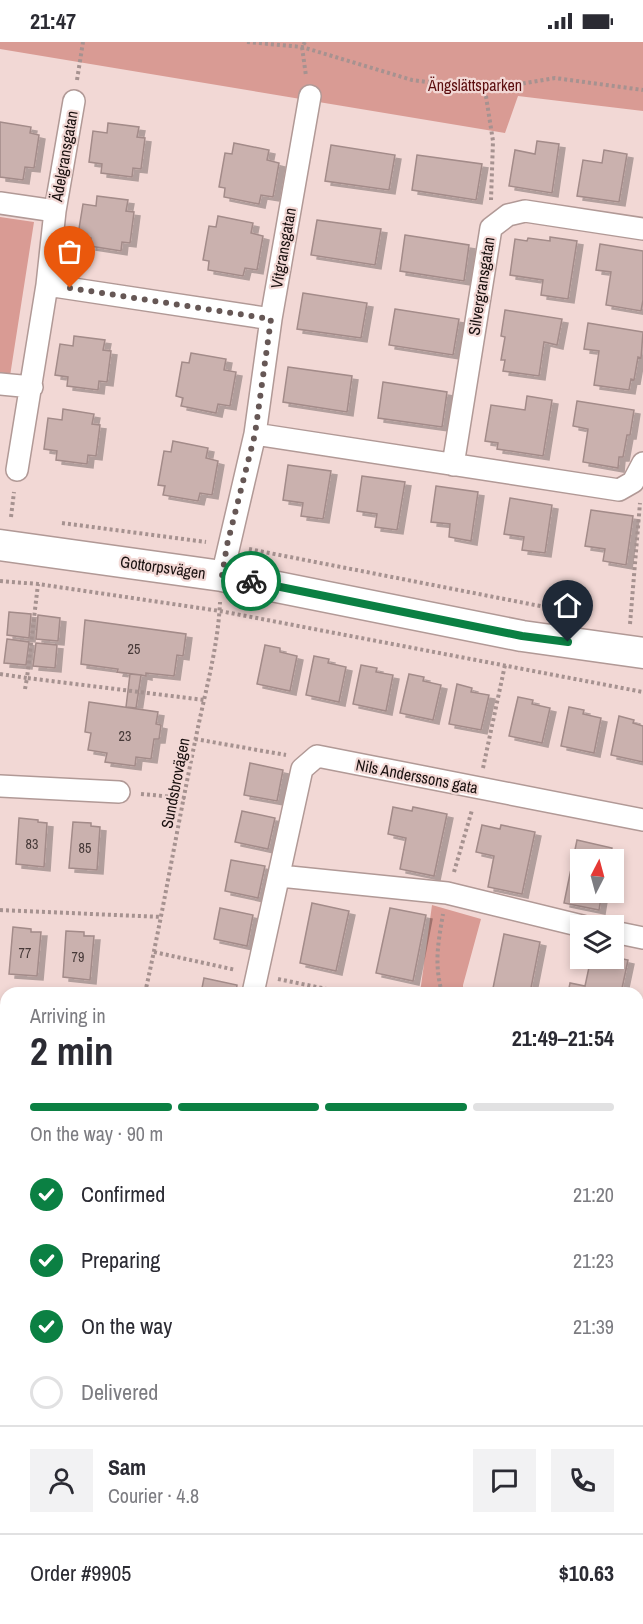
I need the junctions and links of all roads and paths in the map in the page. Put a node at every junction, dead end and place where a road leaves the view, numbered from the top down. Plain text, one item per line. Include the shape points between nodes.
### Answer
1 (83, 42) edge
2 (247, 42) edge
3 (305, 42) edge
4 (302, 47) junction
5 (485, 90) junction
6 (643, 90) edge
7 (310, 96) joint
8 (74, 101) joint
9 (0, 203) edge
10 (55, 211) junction
11 (491, 228) junction
12 (643, 229) edge
13 (47, 285) junction
14 (271, 319) junction
15 (0, 384) edge
16 (32, 387) junction
17 (255, 434) junction
18 (643, 463) edge
19 (453, 465) junction
20 (17, 470) dead end
21 (641, 494) dead end
22 (0, 545) edge
23 (222, 576) junction
24 (0, 581) edge
25 (38, 584) junction
26 (220, 611) junction
27 (630, 624) dead end
28 (643, 653) edge
29 (0, 674) edge
30 (27, 678) junction
31 (25, 689) dead end
32 (643, 692) edge
33 (204, 700) junction
34 (195, 739) junction
35 (309, 764) junction
36 (0, 786) edge
37 (119, 792) joint
38 (185, 798) junction
39 (643, 820) edge
40 (280, 876) junction
41 (447, 893) junction
42 (0, 910) edge
43 (162, 916) junction
44 (570, 923) edge
45 (624, 934) edge
46 (643, 938) edge
47 (146, 987) edge
48 (254, 987) edge
49 (440, 987) edge

1 - 8 path
2 - 4 path
3 - 4 path
4 - 5 path via 412,80
4 - 7 path
5 - 6 path via 555,78
5 - 11 path via 493,141
7 - 14 street, Vitgransgatan
8 - 10 street, Ädelgransgatan
9 - 10 street, Ädelgransgatan
10 - 13 street, Ädelgransgatan
11 - 12 street, Silvergransgatan via 508,215 525,212
11 - 19 street, Silvergransgatan
13 - 14 street
13 - 16 street, Ädelgransgatan
14 - 17 street, Vitgransgatan
15 - 16 street
16 - 20 street, Ädelgransgatan
17 - 19 street
17 - 23 street, Vitgransgatan
18 - 19 street via 633,482 619,490
21 - 27 path
22 - 23 street, Gottorpsvägen
23 - 26 path, Sundsbrovägen
23 - 28 street, Gottorpsvägen via 522,636
24 - 25 path
25 - 26 path
25 - 30 path
26 - 32 path
26 - 33 path, Sundsbrovägen via 219,634
29 - 30 path
30 - 31 path
30 - 33 path
33 - 34 path, Sundsbrovägen
34 - 35 path via 282,753
34 - 38 path, Sundsbrovägen
35 - 39 street, Nils Anderssons gata via 317,756
35 - 40 street via 302,769
36 - 37 street
37 - 38 path
38 - 43 path, Sundsbrovägen
40 - 41 street
40 - 48 street
41 - 44 street
41 - 49 path via 436,955
42 - 43 path
43 - 47 path, Sundsbrovägen
45 - 46 street

